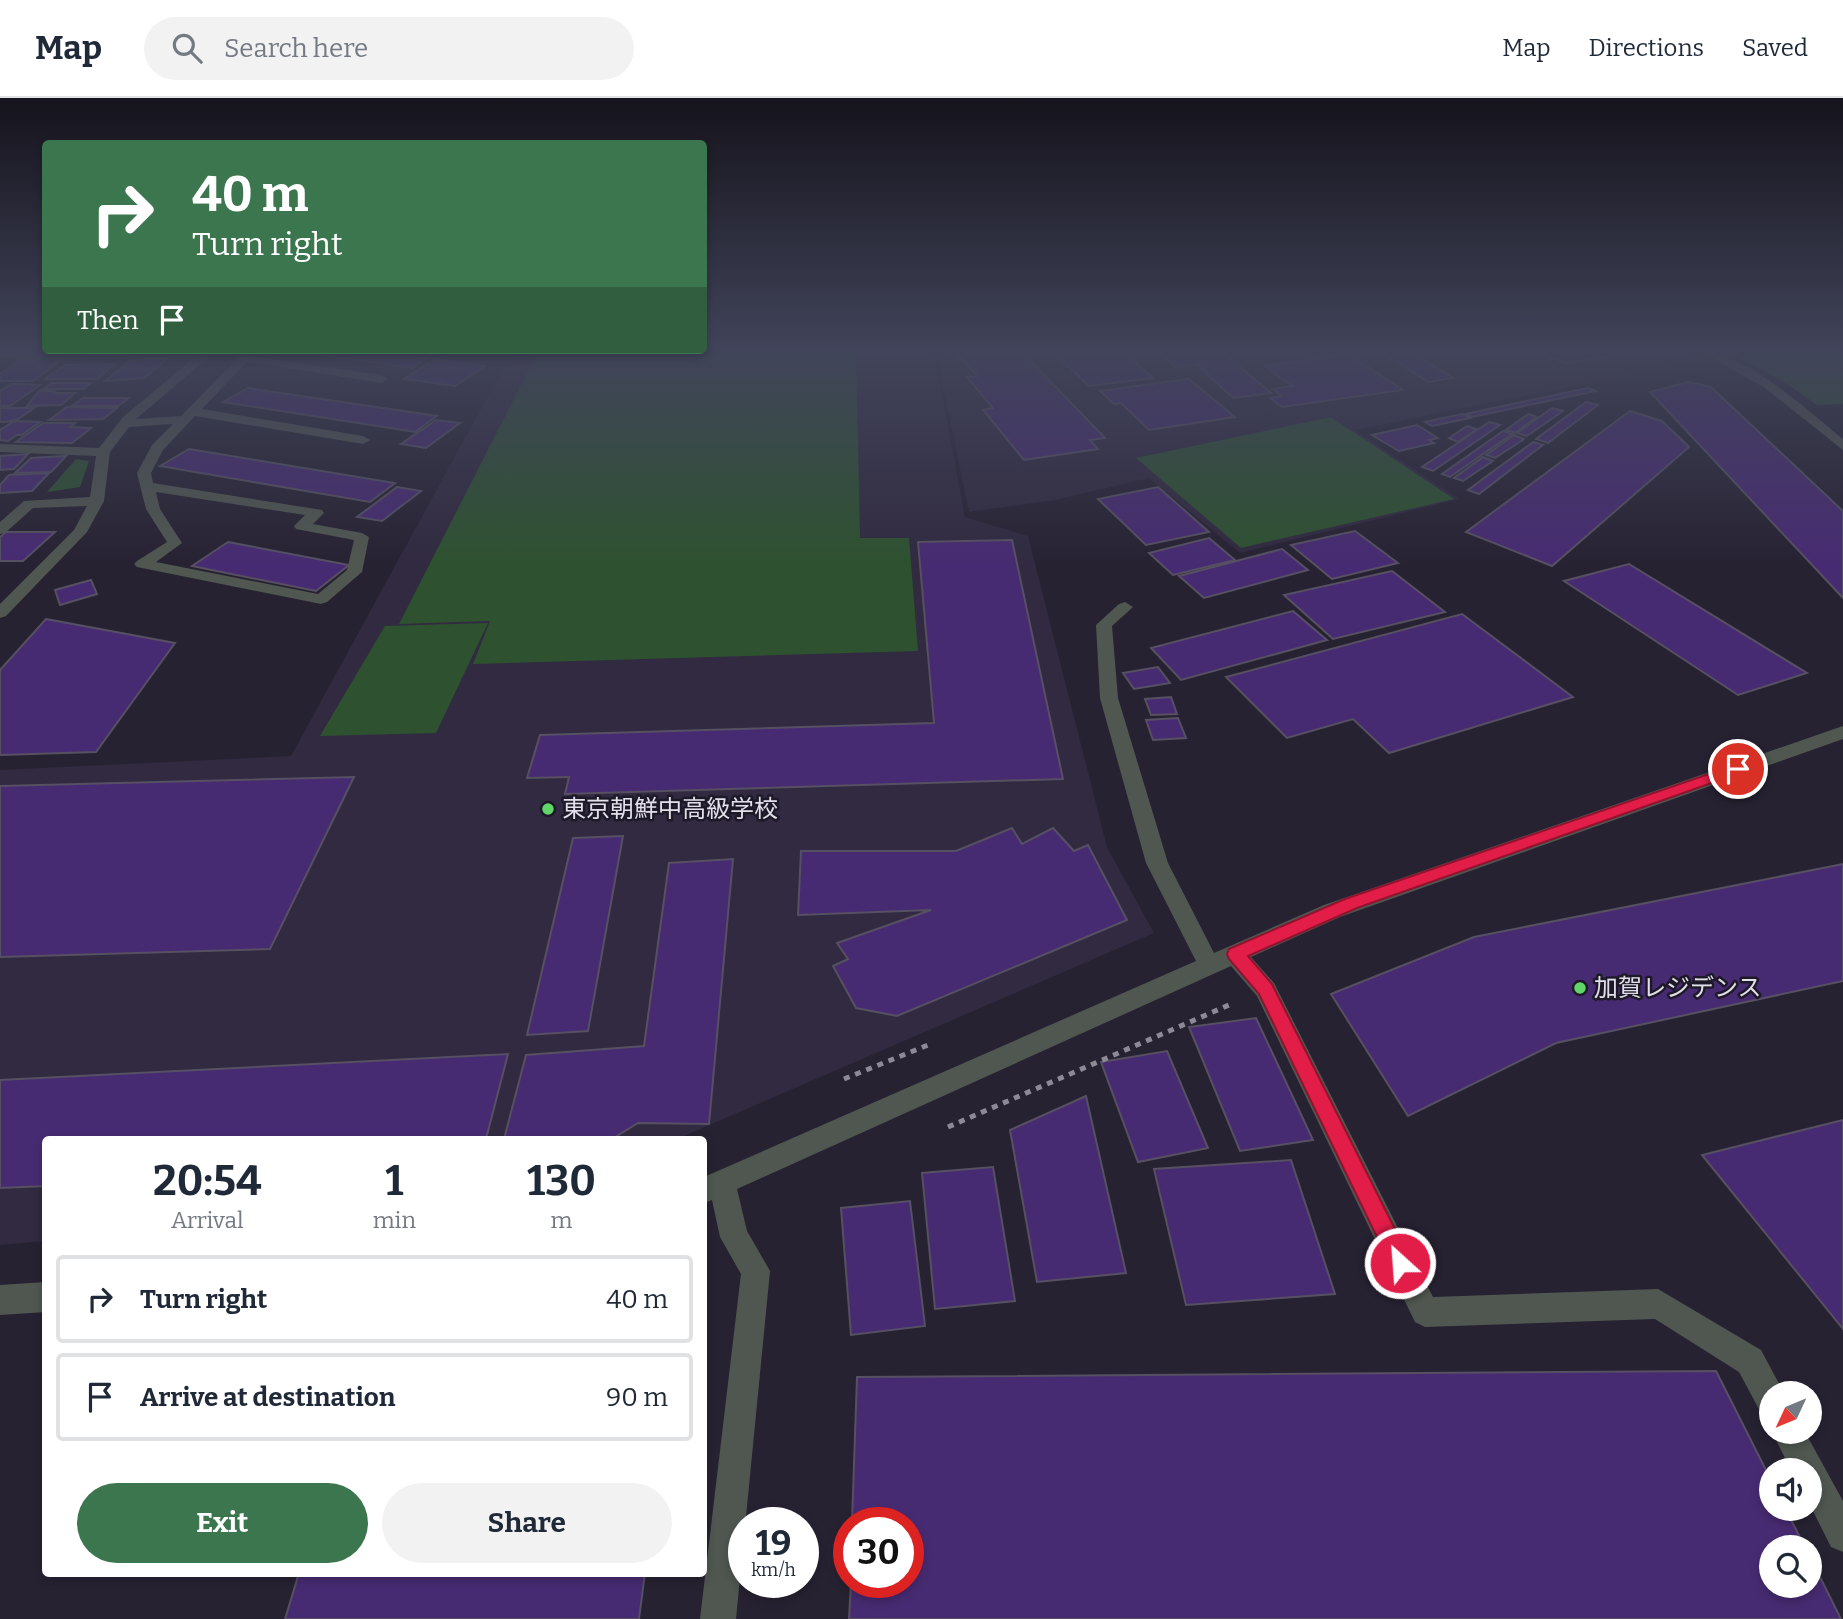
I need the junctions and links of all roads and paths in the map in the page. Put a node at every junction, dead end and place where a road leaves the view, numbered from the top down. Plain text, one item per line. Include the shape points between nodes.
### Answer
1 (125, 423) edge
2 (180, 423) edge
3 (237, 423) edge
4 (1815, 423) edge
5 (363, 440) dead end
6 (1843, 446) edge
7 (0, 448) edge
8 (103, 452) junction
9 (147, 486) junction
10 (97, 501) junction
11 (0, 529) edge
12 (1125, 607) dead end
13 (0, 613) edge
14 (1843, 732) edge
15 (1235, 954) junction
16 (1209, 965) junction
17 (1266, 989) junction
18 (937, 1132) dead end
19 (713, 1187) edge
20 (42, 1297) edge
21 (0, 1300) edge
22 (1761, 1381) edge
23 (1822, 1495) edge
24 (1843, 1535) edge
25 (719, 1619) edge

1 - 8 street
2 - 9 street via 157,448 144,473
3 - 5 street
4 - 6 street
7 - 8 street
8 - 10 street
9 - 9 street via 317,513 301,526 362,537 354,572 321,599 142,564 175,543 153,509
10 - 11 street via 29,504
10 - 13 street via 80,532
12 - 16 street via 1104,625 1109,698 1157,863
14 - 15 street via 1357,902
15 - 16 street
15 - 17 street
16 - 19 street
17 - 18 path
17 - 22 street via 1425,1312 1658,1304 1750,1361
19 - 25 street via 734,1237 756,1271
20 - 21 street
23 - 24 street

